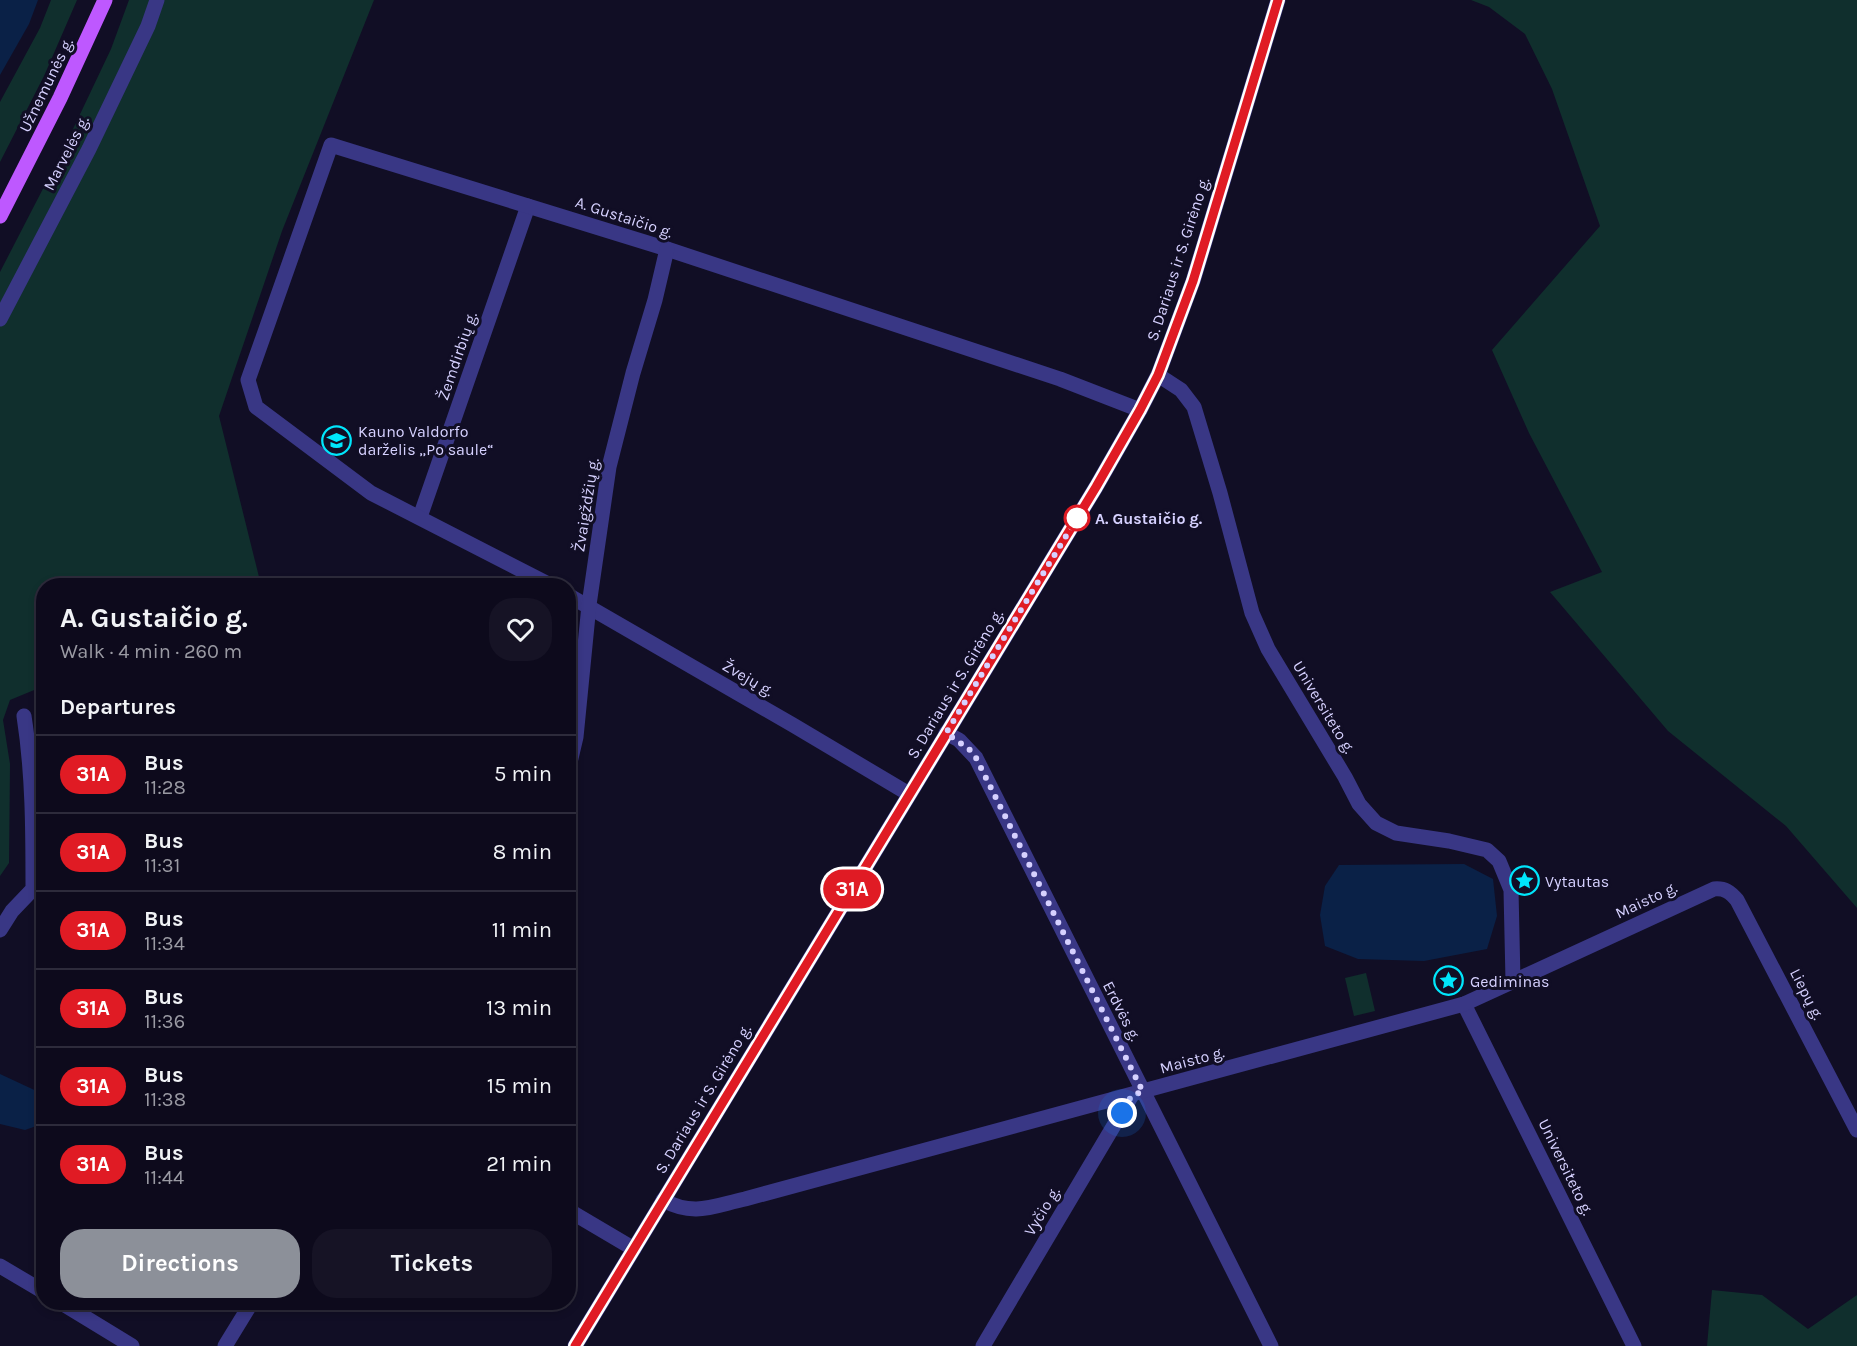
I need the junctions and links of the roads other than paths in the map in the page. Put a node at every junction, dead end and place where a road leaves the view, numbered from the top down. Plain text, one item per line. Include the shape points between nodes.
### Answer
1 (105, 0) edge
2 (157, 0) edge
3 (1278, 0) edge
4 (528, 206) junction
5 (0, 216) edge
6 (667, 249) junction
7 (0, 319) edge
8 (1158, 375) junction
9 (1140, 410) junction
10 (420, 518) junction
11 (536, 578) edge
12 (576, 599) edge
13 (589, 605) junction
14 (24, 716) dead end
15 (946, 733) junction
16 (576, 737) edge
17 (909, 794) junction
18 (36, 859) edge
19 (1714, 889) joint
20 (36, 893) edge
21 (0, 930) edge
22 (1514, 981) junction
23 (1464, 1004) junction
24 (1137, 1093) junction
25 (1857, 1130) edge
26 (663, 1200) junction
27 (576, 1215) edge
28 (634, 1249) junction
29 (0, 1266) edge
30 (36, 1287) edge
31 (73, 1310) edge
32 (247, 1310) edge
33 (132, 1346) edge
34 (225, 1346) edge
35 (575, 1346) edge
36 (983, 1346) edge
37 (1271, 1346) edge
38 (1634, 1346) edge

1 - 5 main road, Užnemunės g.
2 - 7 street, Marvelės g. via 89,149
3 - 8 street, S. Dariaus ir S. Girėno g. via 1193,281
4 - 6 street, A. Gustaičio g.
4 - 10 street, Žemdirbių g.
4 - 10 street, A. Gustaičio g. via 331,145 248,380 256,407 273,421 371,493
6 - 9 street, A. Gustaičio g. via 1060,379
6 - 13 street, Žvaigždžių g. via 609,467
8 - 9 street, S. Dariaus ir S. Girėno g.
8 - 22 street, Universiteto g. via 1181,390 1194,407 1252,613 1268,649 1359,804 1376,823 1396,833 1487,850 1499,861 1511,890
9 - 15 street, S. Dariaus ir S. Girėno g.
10 - 11 street
12 - 13 street, Žvejų g.
13 - 16 street, Žvaigždžių g.
13 - 17 street, Žvejų g.
14 - 18 street
15 - 17 street, S. Dariaus ir S. Girėno g.
15 - 24 street, Erdvės g. via 976,758
17 - 26 street, S. Dariaus ir S. Girėno g.
19 - 22 street, Maisto g.
19 - 25 street, Liepų g. via 1730,892 1737,900
20 - 21 street via 12,911
22 - 23 street, Maisto g.
23 - 24 street, Maisto g.
23 - 38 street, Universiteto g.
24 - 26 street, Maisto g. via 745,1199 695,1210
24 - 36 street, Vyčio g.
24 - 37 street, Erdvės g.
26 - 28 street, S. Dariaus ir S. Girėno g.
27 - 28 street
28 - 35 street, S. Dariaus ir S. Girėno g.
29 - 30 street
31 - 33 street
32 - 34 street

